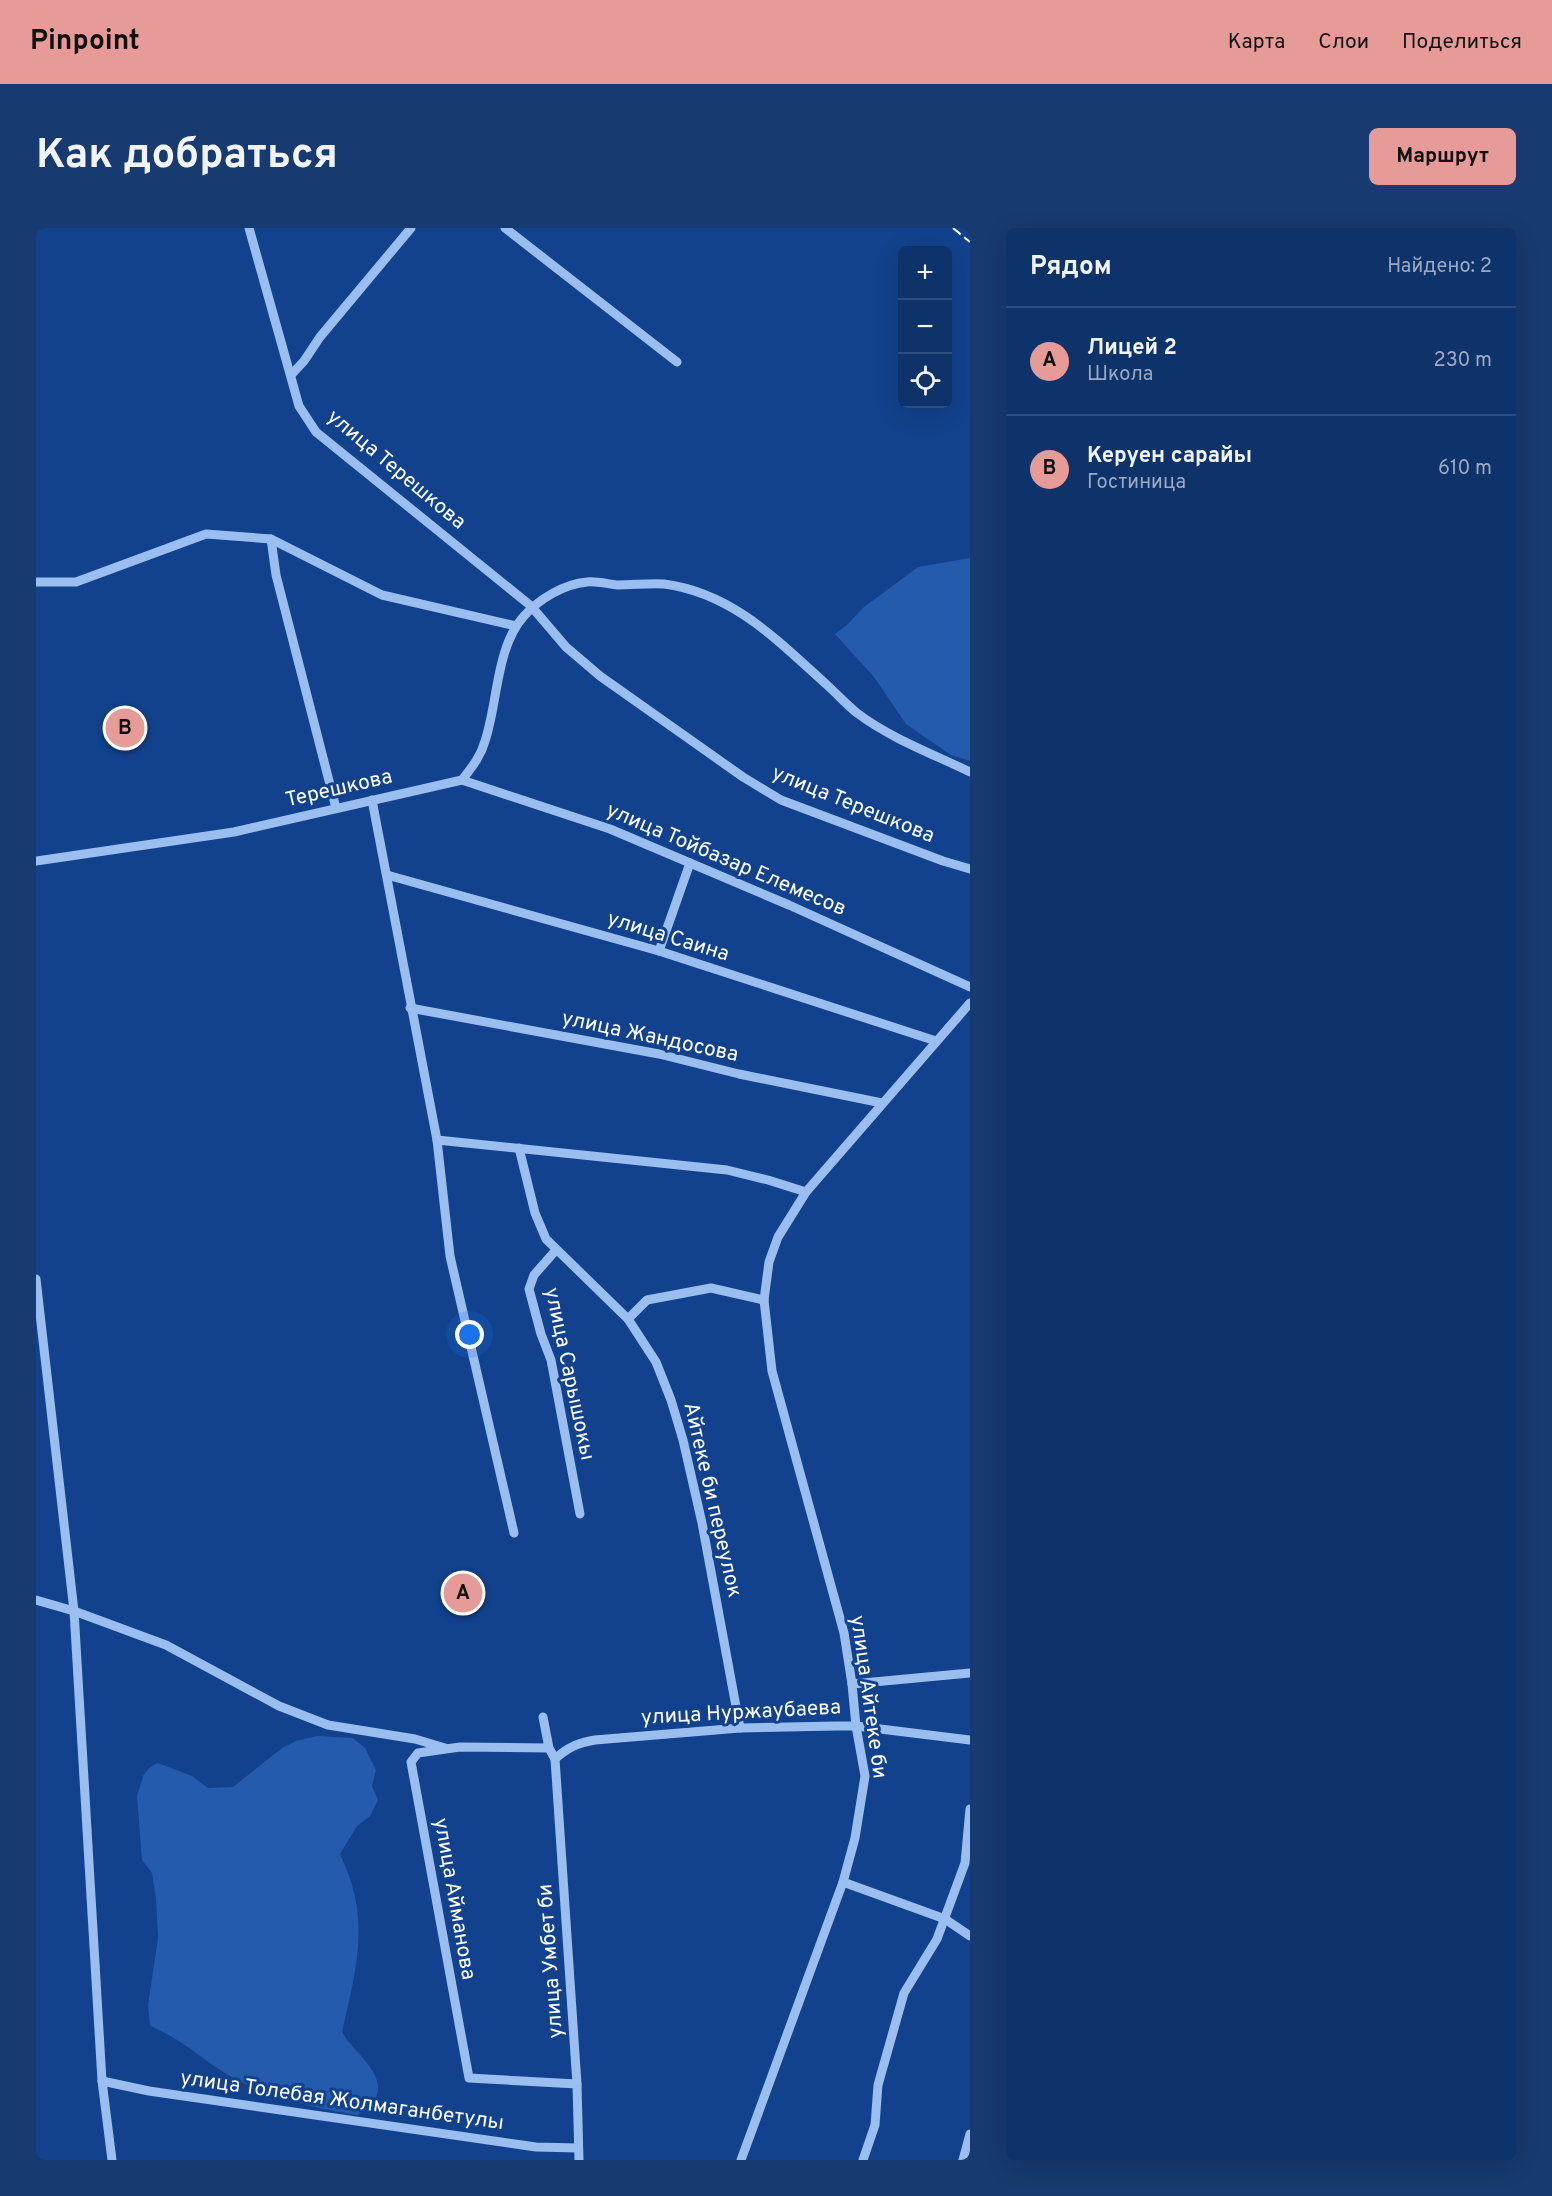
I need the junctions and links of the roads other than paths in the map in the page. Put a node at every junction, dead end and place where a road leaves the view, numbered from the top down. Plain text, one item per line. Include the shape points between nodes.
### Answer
1 (249, 228) edge
2 (411, 228) edge
3 (506, 228) edge
4 (677, 362) dead end
5 (292, 374) junction
6 (271, 539) junction
7 (36, 582) edge
8 (532, 607) junction
9 (516, 626) junction
10 (970, 772) edge
11 (462, 780) junction
12 (372, 800) junction
13 (336, 808) junction
14 (36, 861) edge
15 (690, 863) junction
16 (970, 870) edge
17 (387, 875) junction
18 (659, 951) junction
19 (970, 987) edge
20 (970, 1003) edge
21 (410, 1008) junction
22 (936, 1041) junction
23 (882, 1103) junction
24 (437, 1140) junction
25 (519, 1148) junction
26 (806, 1192) junction
27 (556, 1251) junction
28 (36, 1279) edge
29 (764, 1300) junction
30 (628, 1319) junction
31 (580, 1514) dead end
32 (514, 1533) dead end
33 (36, 1600) edge
34 (74, 1611) junction
35 (970, 1673) edge
36 (852, 1684) junction
37 (543, 1717) dead end
38 (856, 1726) junction
39 (740, 1728) junction
40 (970, 1740) edge
41 (549, 1748) junction
42 (447, 1749) junction
43 (555, 1759) junction
44 (970, 1809) edge
45 (843, 1882) junction
46 (945, 1919) junction
47 (970, 1936) edge
48 (102, 2081) junction
49 (577, 2084) junction
50 (970, 2134) edge
51 (579, 2148) junction
52 (112, 2160) edge
53 (579, 2160) edge
54 (741, 2160) edge
55 (863, 2160) edge
56 (963, 2160) edge

1 - 5 street, улица Терешкова
2 - 5 street
3 - 4 street
5 - 8 street, улица Терешкова via 299,406 316,432
6 - 7 street via 206,534 76,582
6 - 9 street via 382,595
6 - 13 street via 276,575
8 - 9 street
8 - 10 street via 569,585 587,582 664,584 708,595 731,605 785,647 858,713
8 - 16 street, улица Терешкова via 566,647 600,676 771,794
9 - 11 street via 506,647 485,741
11 - 12 street, Терешкова
11 - 15 street, улица Тойбазар Елемесов via 610,829
12 - 13 street, Терешкова
12 - 17 street
13 - 14 street, Терешкова via 234,832
15 - 18 street
15 - 19 street, улица Тойбазар Елемесов
17 - 18 street, улица Саина
17 - 21 street
18 - 22 street, улица Саина
20 - 22 street, улица Айтеке би
21 - 23 street, улица Жандосова via 659,1054
21 - 24 street
22 - 23 street, улица Айтеке би
23 - 26 street, улица Айтеке би
24 - 25 street
24 - 32 street via 450,1256
25 - 26 street via 727,1170
25 - 27 street, Айтеке би переулок via 539,1226
26 - 29 street, улица Айтеке би via 778,1237 769,1262
27 - 30 street, Айтеке би переулок
27 - 31 street, улица Сарышокы via 534,1275 529,1289 551,1360
28 - 34 street
29 - 30 street via 711,1288 647,1300
29 - 36 street, улица Айтеке би via 772,1371 844,1633
30 - 39 street, Айтеке би переулок via 656,1362 683,1440
33 - 34 street
34 - 42 street via 166,1645 279,1706 328,1725 415,1739
34 - 48 street
35 - 36 street
36 - 38 street, улица Айтеке би
37 - 41 street
38 - 39 street, улица Нуржаубаева
38 - 40 street, улица Нуржаубаева
38 - 45 street, улица Айтеке би via 865,1776
39 - 43 street, улица Нуржаубаева via 595,1740 576,1744
41 - 42 street, улица Айманова
41 - 43 street
42 - 49 street, улица Айманова via 418,1753 411,1762 469,2078
43 - 49 street, улица Умбет би
44 - 46 street via 965,1863
45 - 46 street
45 - 54 street, улица Айтеке би
46 - 47 street
46 - 55 street via 937,1940 904,1993 878,2085 875,2125
48 - 51 street, улица Толебая Жолмаганбетулы via 512,2144
48 - 52 street
49 - 51 street, улица Умбет би
50 - 56 street
51 - 53 street, улица Умбет би

